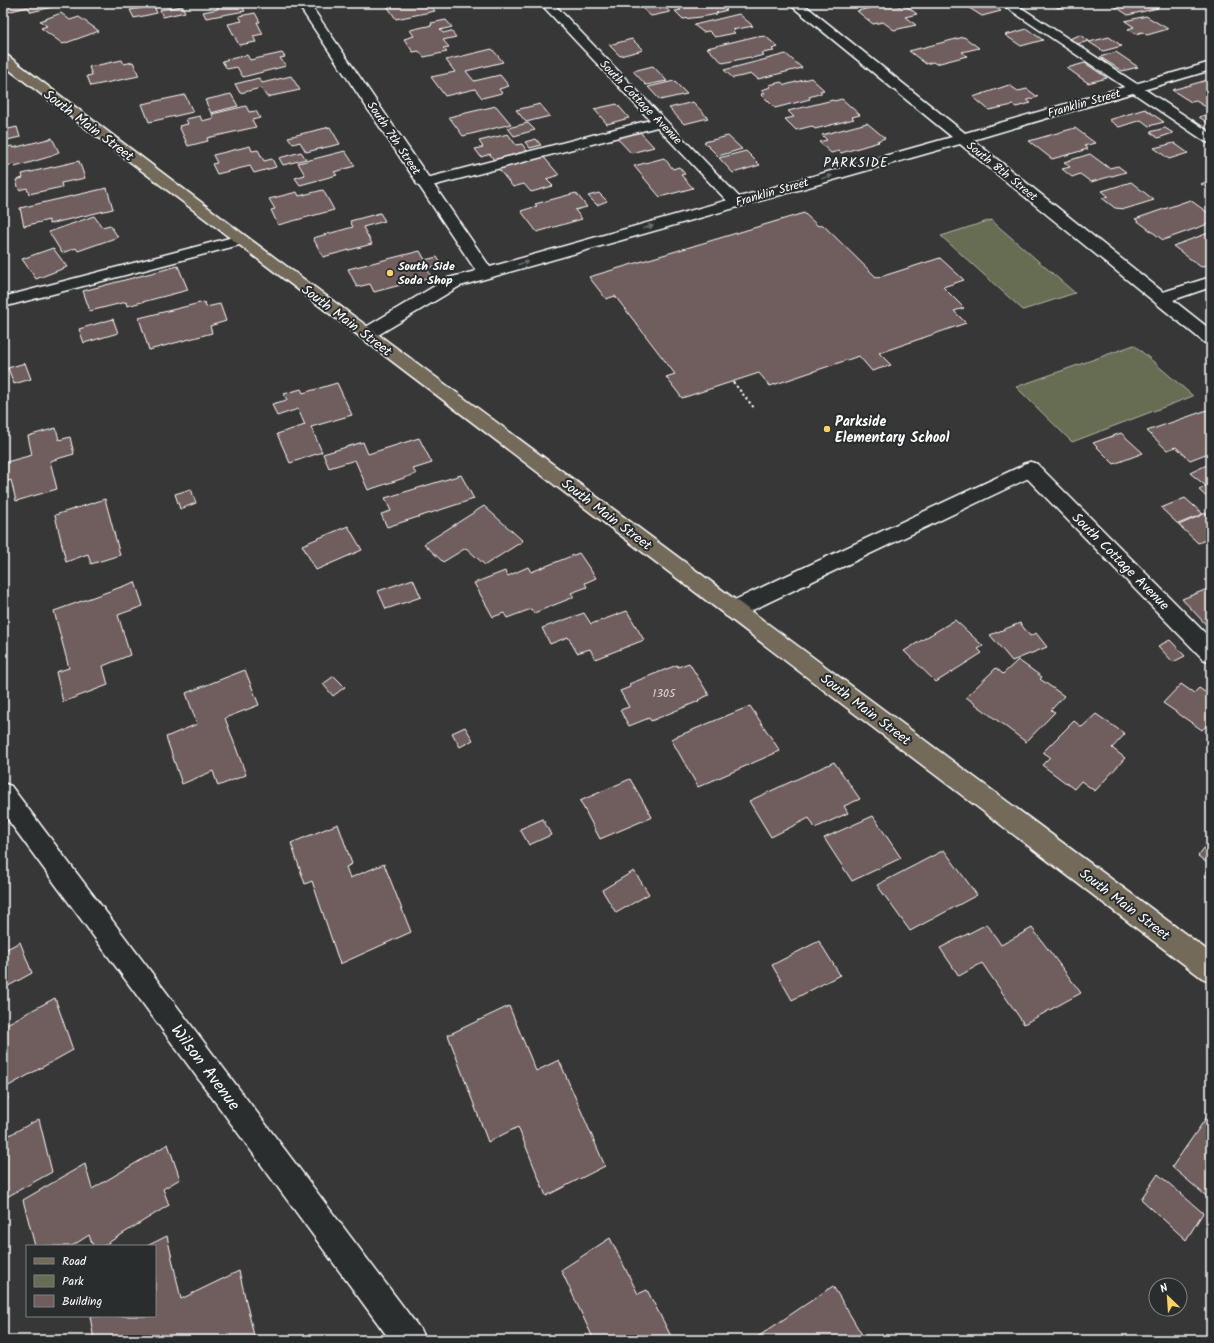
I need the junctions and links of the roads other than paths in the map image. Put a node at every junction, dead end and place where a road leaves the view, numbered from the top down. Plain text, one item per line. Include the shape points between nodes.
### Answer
1 (303, 3) edge
2 (546, 3) edge
3 (794, 3) edge
4 (1006, 3) edge
5 (5, 64) edge
6 (1211, 66) edge
7 (1134, 88) junction
8 (660, 122) junction
9 (962, 139) junction
10 (1211, 139) edge
11 (424, 183) junction
12 (736, 202) junction
13 (241, 240) junction
14 (486, 273) junction
15 (1211, 282) edge
16 (1161, 298) junction
17 (3, 302) edge
18 (367, 334) junction
19 (1211, 339) edge
20 (733, 610) junction
21 (1211, 653) edge
22 (3, 794) edge
23 (1211, 969) edge
24 (409, 1340) edge

1 - 11 street, South 7th Street
2 - 8 street, South Cottage Avenue
3 - 9 street, South 8th Street
4 - 7 street
5 - 13 main road, South Main Street
6 - 7 street, Franklin Street
7 - 9 street, Franklin Street
7 - 10 street
8 - 11 street
8 - 12 street, South Cottage Avenue
12 -> 9 street, Franklin Street
9 - 16 street, South 8th Street
11 - 14 street, South 7th Street
14 -> 12 street, Franklin Street
13 - 17 street
13 - 18 main road, South Main Street
14 - 18 street, Franklin Street via 454,282
15 - 16 street
16 - 19 street, South 8th Street
18 - 20 main road, South Main Street
20 - 21 street, South Cottage Avenue via 1030,469
20 - 23 main road, South Main Street
22 - 24 street, Wilson Avenue

